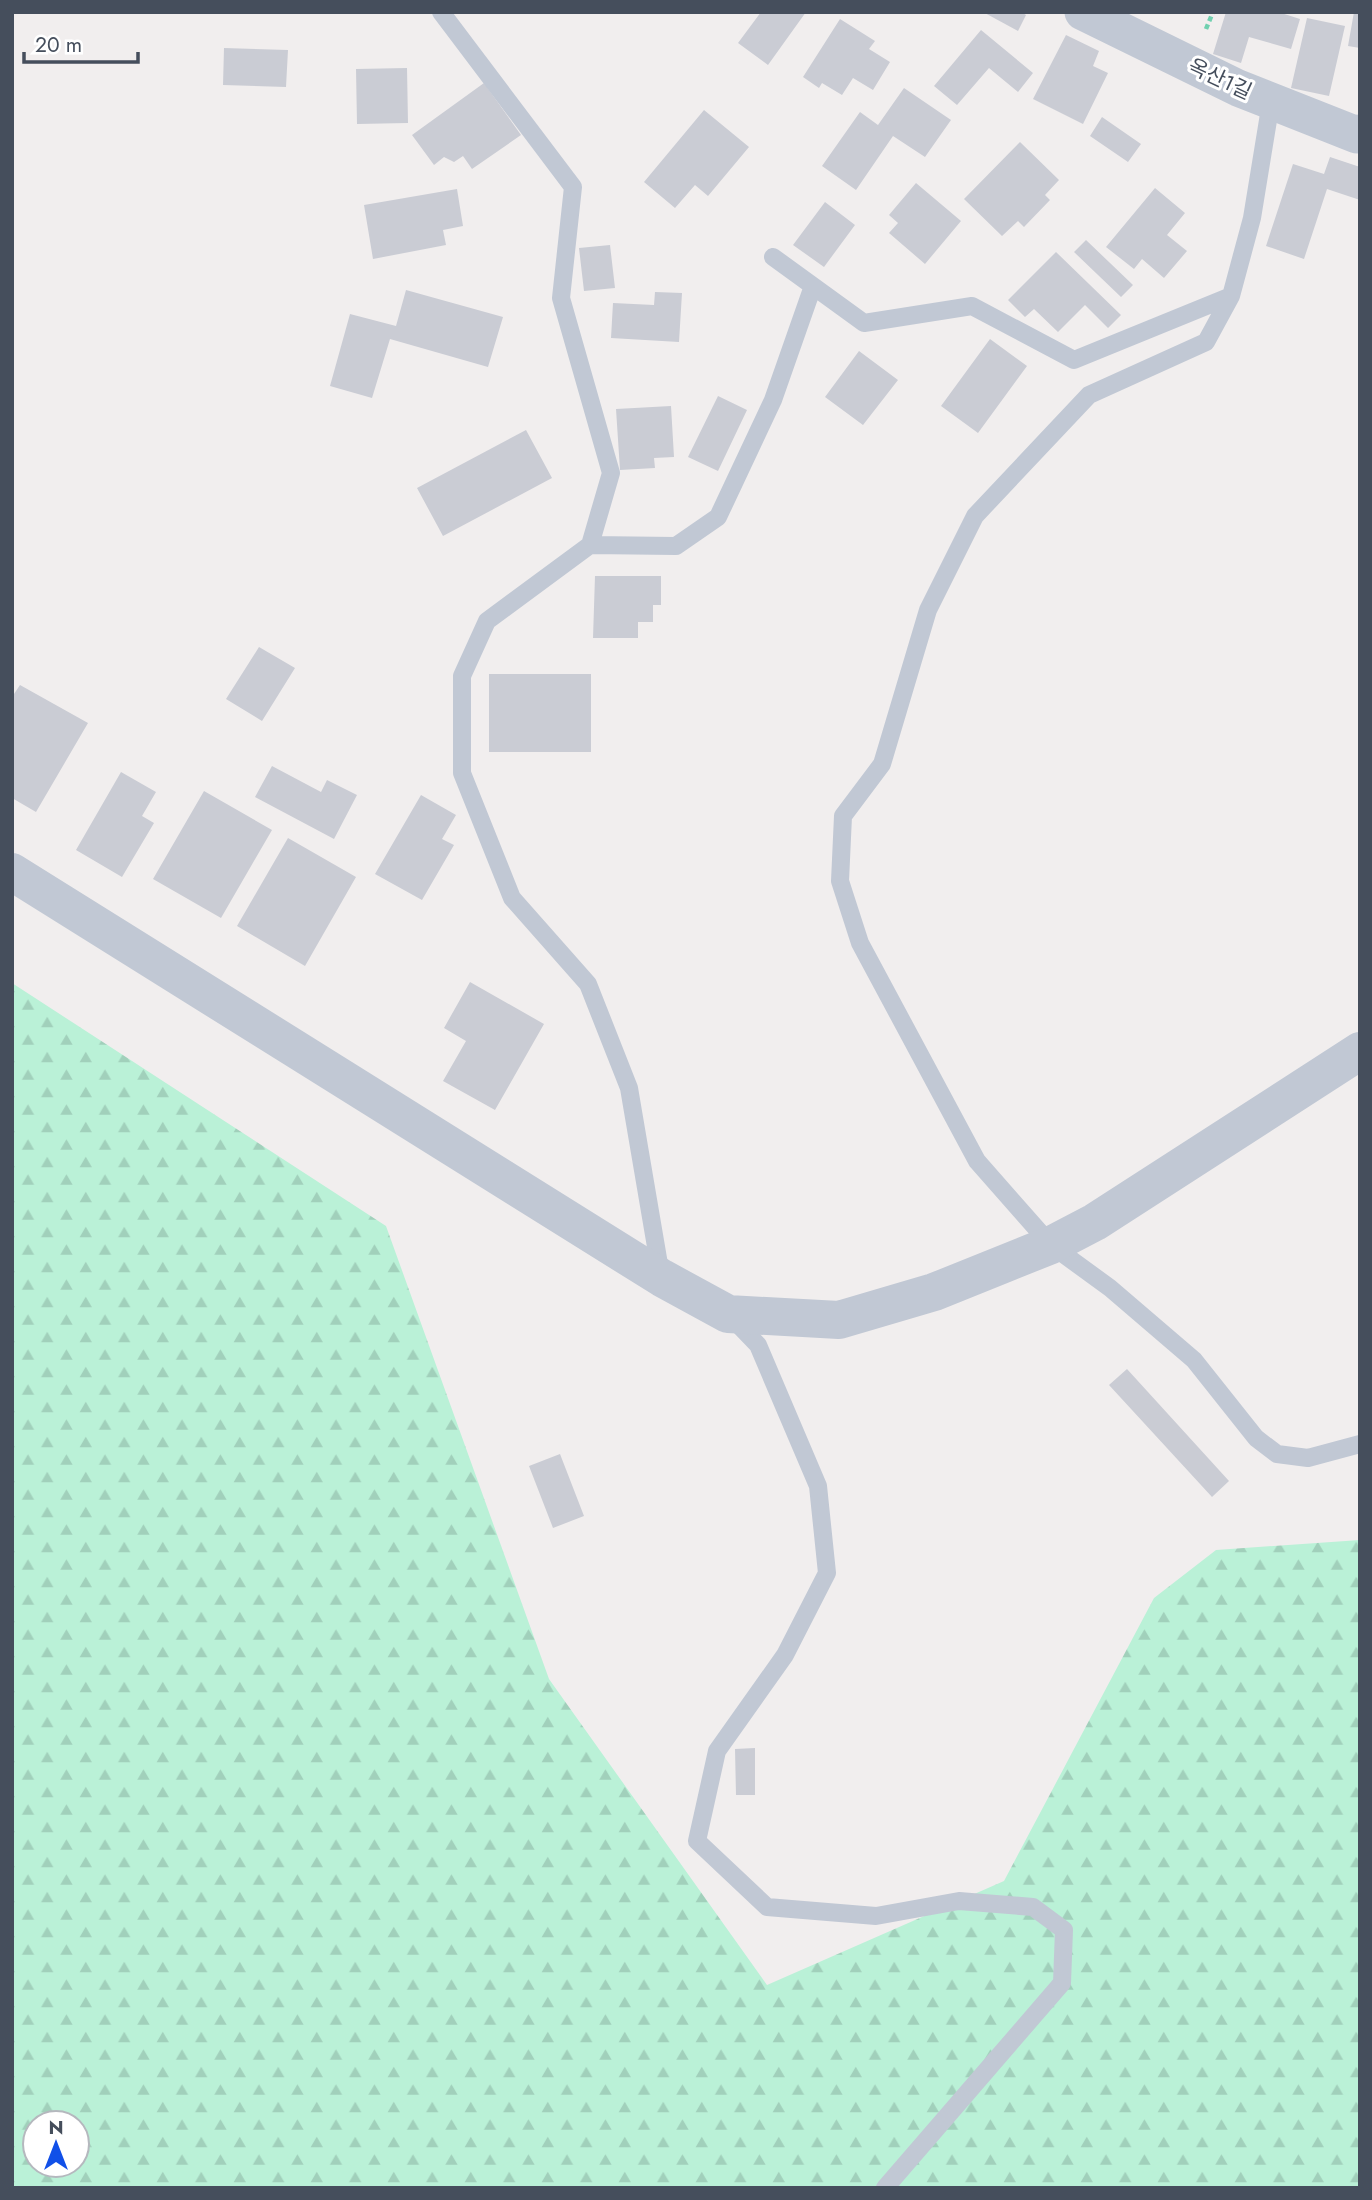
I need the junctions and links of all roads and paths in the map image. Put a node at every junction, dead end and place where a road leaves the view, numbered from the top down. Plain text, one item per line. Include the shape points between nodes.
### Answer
1 (441, 12) edge
2 (1083, 12) edge
3 (1270, 102) junction
4 (1359, 135) edge
5 (774, 257) dead end
6 (813, 286) junction
7 (1231, 296) junction
8 (590, 545) junction
9 (12, 872) edge
10 (1360, 1051) edge
11 (1051, 1245) junction
12 (662, 1278) junction
13 (728, 1314) junction
14 (1360, 1444) edge
15 (885, 2188) edge

1 - 8 lane via 573,187 561,298 611,472
2 - 3 street, 옥산1길
3 - 4 street, 옥산1길
3 - 7 lane via 1252,218
5 - 6 lane
6 - 7 lane via 864,323 972,306 1074,360
6 - 8 lane via 773,400 718,517 676,546
7 - 11 lane via 1206,342 1089,395 975,516 928,610 883,764 843,816 840,881 860,943 977,1160
8 - 12 lane via 486,621 462,676 462,773 512,898 588,984 629,1088
9 - 12 street
10 - 11 street via 1095,1222
11 - 13 street via 934,1292 839,1320
11 - 14 lane via 1194,1360 1256,1438 1277,1454 1308,1458
12 - 13 street
13 - 15 lane via 758,1345 818,1486 827,1573 785,1655 717,1751 697,1842 767,1907 876,1916 959,1901 1033,1907 1064,1930 1062,1983

